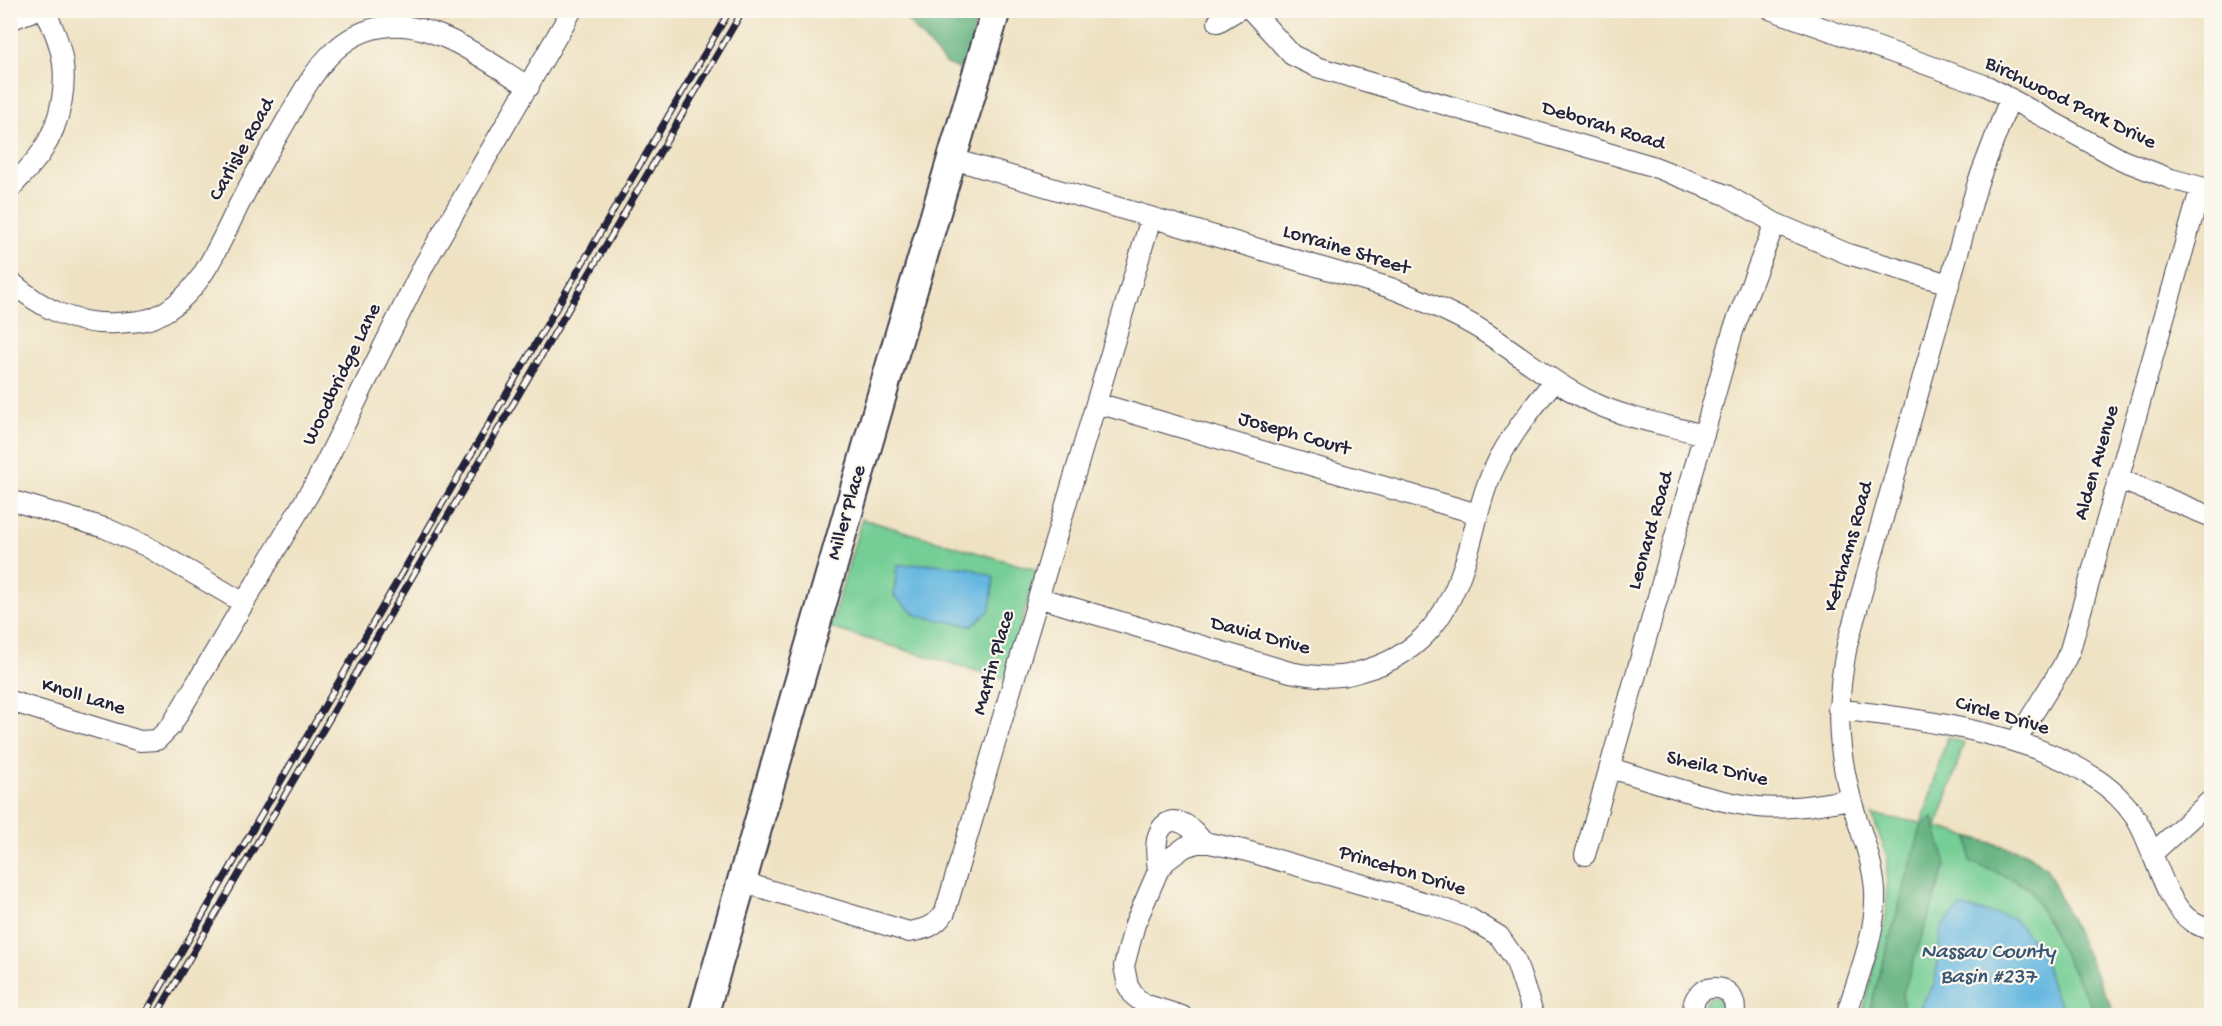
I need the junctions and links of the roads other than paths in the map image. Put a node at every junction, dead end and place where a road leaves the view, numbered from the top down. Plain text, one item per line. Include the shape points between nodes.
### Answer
1 (36, 10) edge
2 (45, 10) edge
3 (572, 10) edge
4 (996, 10) edge
5 (1238, 10) edge
6 (1251, 10) edge
7 (1772, 10) edge
8 (10, 20) edge
9 (1218, 22) dead end
10 (529, 87) junction
11 (2010, 98) junction
12 (953, 159) junction
13 (10, 189) edge
14 (2206, 189) edge
15 (1151, 218) junction
16 (1775, 223) junction
17 (10, 281) edge
18 (1949, 284) junction
19 (1554, 381) junction
20 (1097, 403) junction
21 (1704, 435) junction
22 (2119, 480) junction
23 (10, 500) edge
24 (1478, 514) junction
25 (2211, 518) edge
26 (1040, 598) junction
27 (244, 603) junction
28 (10, 701) edge
29 (1838, 709) junction
30 (140, 741) joint
31 (2016, 741) junction
32 (1610, 768) junction
33 (2211, 799) edge
34 (1851, 800) junction
35 (1203, 843) junction
36 (2152, 854) junction
37 (1585, 855) dead end
38 (1158, 871) junction
39 (742, 882) junction
40 (2211, 931) edge
41 (703, 1016) edge
42 (1182, 1016) edge
43 (1534, 1016) edge
44 (1694, 1016) edge
45 (1734, 1016) edge
46 (1846, 1016) edge

1 - 8 street
2 - 13 street via 62,57 64,86 60,114 41,153
3 - 10 street, Woodbridge Lane
4 - 12 street, Miller Place
5 - 9 street
6 - 16 street, Deborah Road via 1292,55 1317,67 1652,166 1726,195
7 - 11 street, Birchwood Park Drive via 1987,86
10 - 17 street, Carlisle Road via 464,47 418,27 374,28 345,42 321,62 243,196 211,262 197,283 170,308 137,321 75,319 33,300
10 - 27 street, Woodbridge Lane via 424,265 317,480
11 - 14 street, Birchwood Park Drive via 2122,160
11 - 18 street, Ketchams Road via 1978,182
12 - 15 street, Lorraine Street
12 - 39 street, Miller Place
14 - 22 street, Alden Avenue
15 - 19 street, Lorraine Street via 1391,288 1486,332
15 - 20 street, Martin Place
16 - 18 street, Deborah Road via 1848,254
16 - 21 street, Leonard Road via 1733,331
18 - 29 street, Ketchams Road via 1847,645
19 - 21 street, Lorraine Street via 1594,403
19 - 24 street, David Drive via 1499,457
20 - 24 street, Joseph Court
20 - 26 street, Martin Place
21 - 32 street, Leonard Road
22 - 25 street
22 - 31 street, Alden Avenue via 2070,650
23 - 27 street via 116,532
24 - 26 street, David Drive via 1463,569 1445,611 1434,626 1415,645 1385,664 1341,676 1290,672
26 - 39 street, Martin Place via 951,899 938,923 909,932
27 - 30 street, Woodbridge Lane via 171,726 157,740
28 - 30 street, Knoll Lane
29 - 31 street, Circle Drive via 1919,720
29 - 34 street, Ketchams Road via 1840,754
31 - 36 street, Circle Drive via 2071,763 2110,789 2135,817
32 - 34 street, Sheila Drive via 1757,807
32 - 37 street, Leonard Road
33 - 36 street
34 - 46 street, Ketchams Road via 1873,872 1875,894 1874,921
35 - 38 street via 1180,850
35 - 38 street via 1183,823 1165,825 1156,847
35 - 43 street, Princeton Drive via 1243,850 1469,918 1499,936 1515,959
36 - 40 street, Circle Drive via 2183,914
38 - 42 street via 1135,924 1124,966 1128,986 1143,1004
39 - 41 street, Miller Place
44 - 45 street via 1692,1007 1698,994 1718,987 1734,1000

